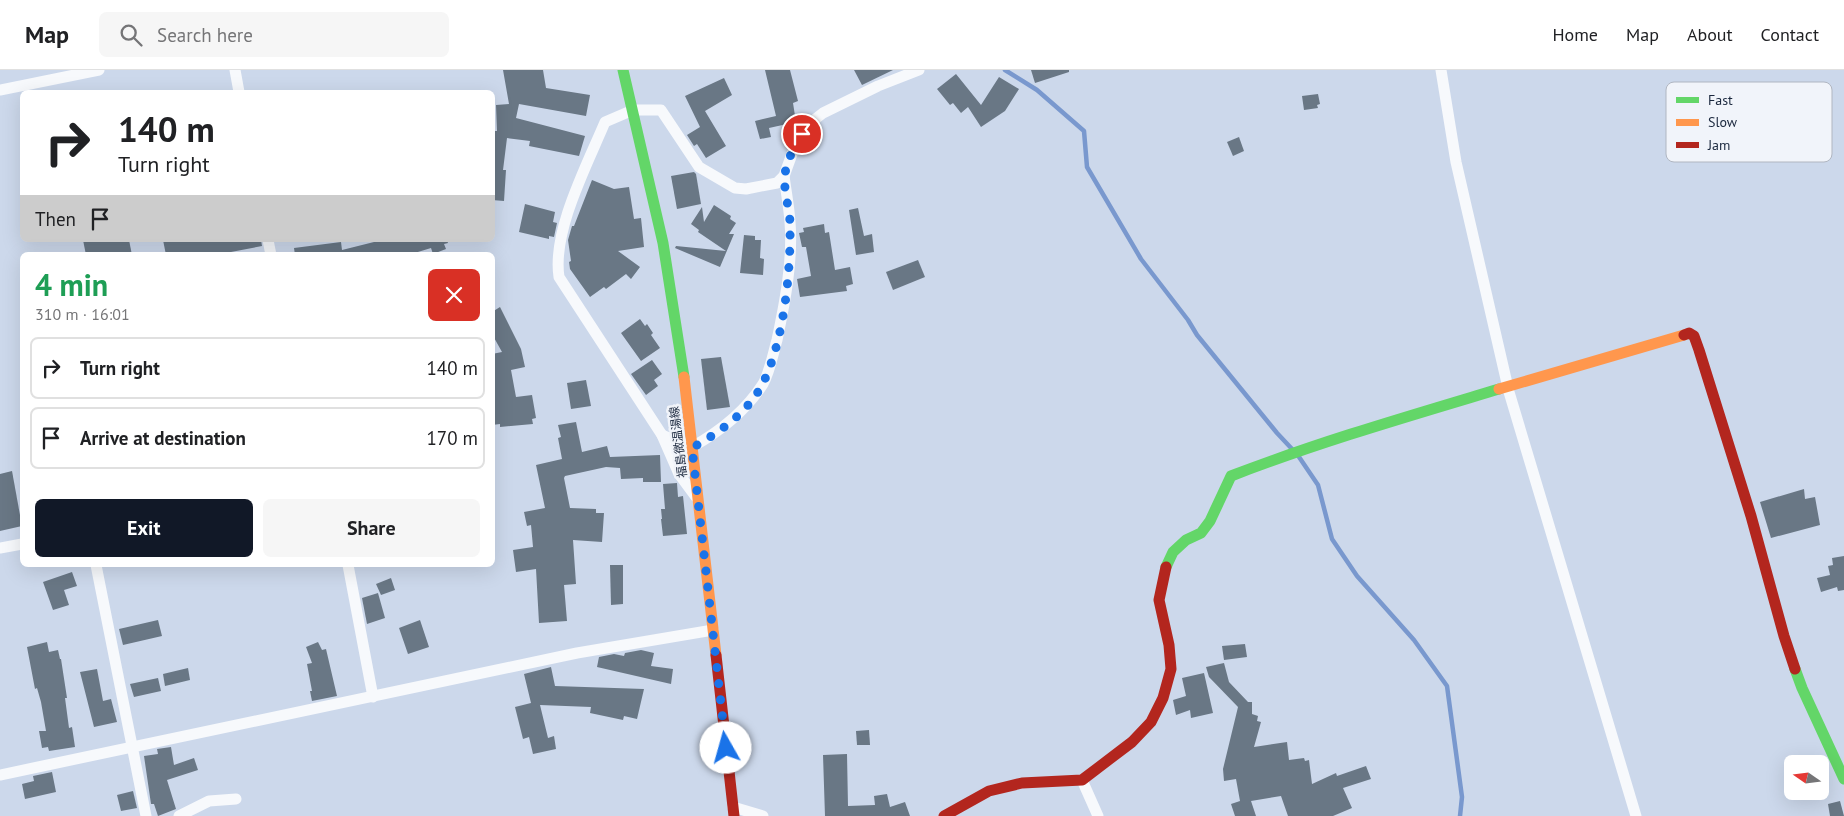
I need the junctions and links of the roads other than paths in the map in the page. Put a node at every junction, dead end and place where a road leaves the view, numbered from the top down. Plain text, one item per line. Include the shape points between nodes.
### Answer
1 (99, 70) edge
2 (235, 70) edge
3 (623, 70) edge
4 (919, 70) edge
5 (1441, 70) edge
6 (0, 90) edge
7 (239, 90) edge
8 (633, 110) junction
9 (784, 176) junction
10 (1507, 386) junction
11 (662, 435) junction
12 (692, 448) junction
13 (699, 500) junction
14 (20, 544) edge
15 (0, 548) edge
16 (96, 567) edge
17 (348, 567) edge
18 (712, 630) junction
19 (374, 697) junction
20 (133, 748) junction
21 (0, 775) edge
22 (1844, 779) edge
23 (1082, 780) junction
24 (236, 800) dead end
25 (733, 812) edge
26 (146, 816) edge
27 (179, 816) edge
28 (764, 816) edge
29 (944, 816) edge
30 (1098, 816) edge
31 (1636, 816) edge

1 - 6 street
2 - 7 street
3 - 8 street, 福島微温湯線
4 - 9 street via 878,86 823,113 808,124 796,143
5 - 10 street via 1456,162
8 - 9 street via 661,110 699,167 735,188 776,183
8 - 11 street via 606,122 561,236 557,262 559,277
8 - 12 street, 福島微温湯線 via 663,243 680,345
9 - 12 street via 790,222 790,264 773,356 764,382 735,419
10 - 22 street via 1689,333 1694,336 1751,516 1784,636 1802,688
10 - 23 street via 1364,429 1231,476 1210,521 1201,533 1186,540 1173,552 1167,562 1159,600 1172,669 1151,722 1132,742
10 - 31 street
11 - 12 street
11 - 13 street via 679,474
12 - 13 street, 福島微温湯線
13 - 18 street, 福島微温湯線
14 - 15 street
16 - 20 street
17 - 19 street
18 - 19 street via 577,653
18 - 25 street, 福島微温湯線
19 - 20 street
20 - 21 street
20 - 26 street
23 - 29 street via 1022,783 989,791
23 - 30 street
24 - 27 street via 209,801
25 - 28 street

